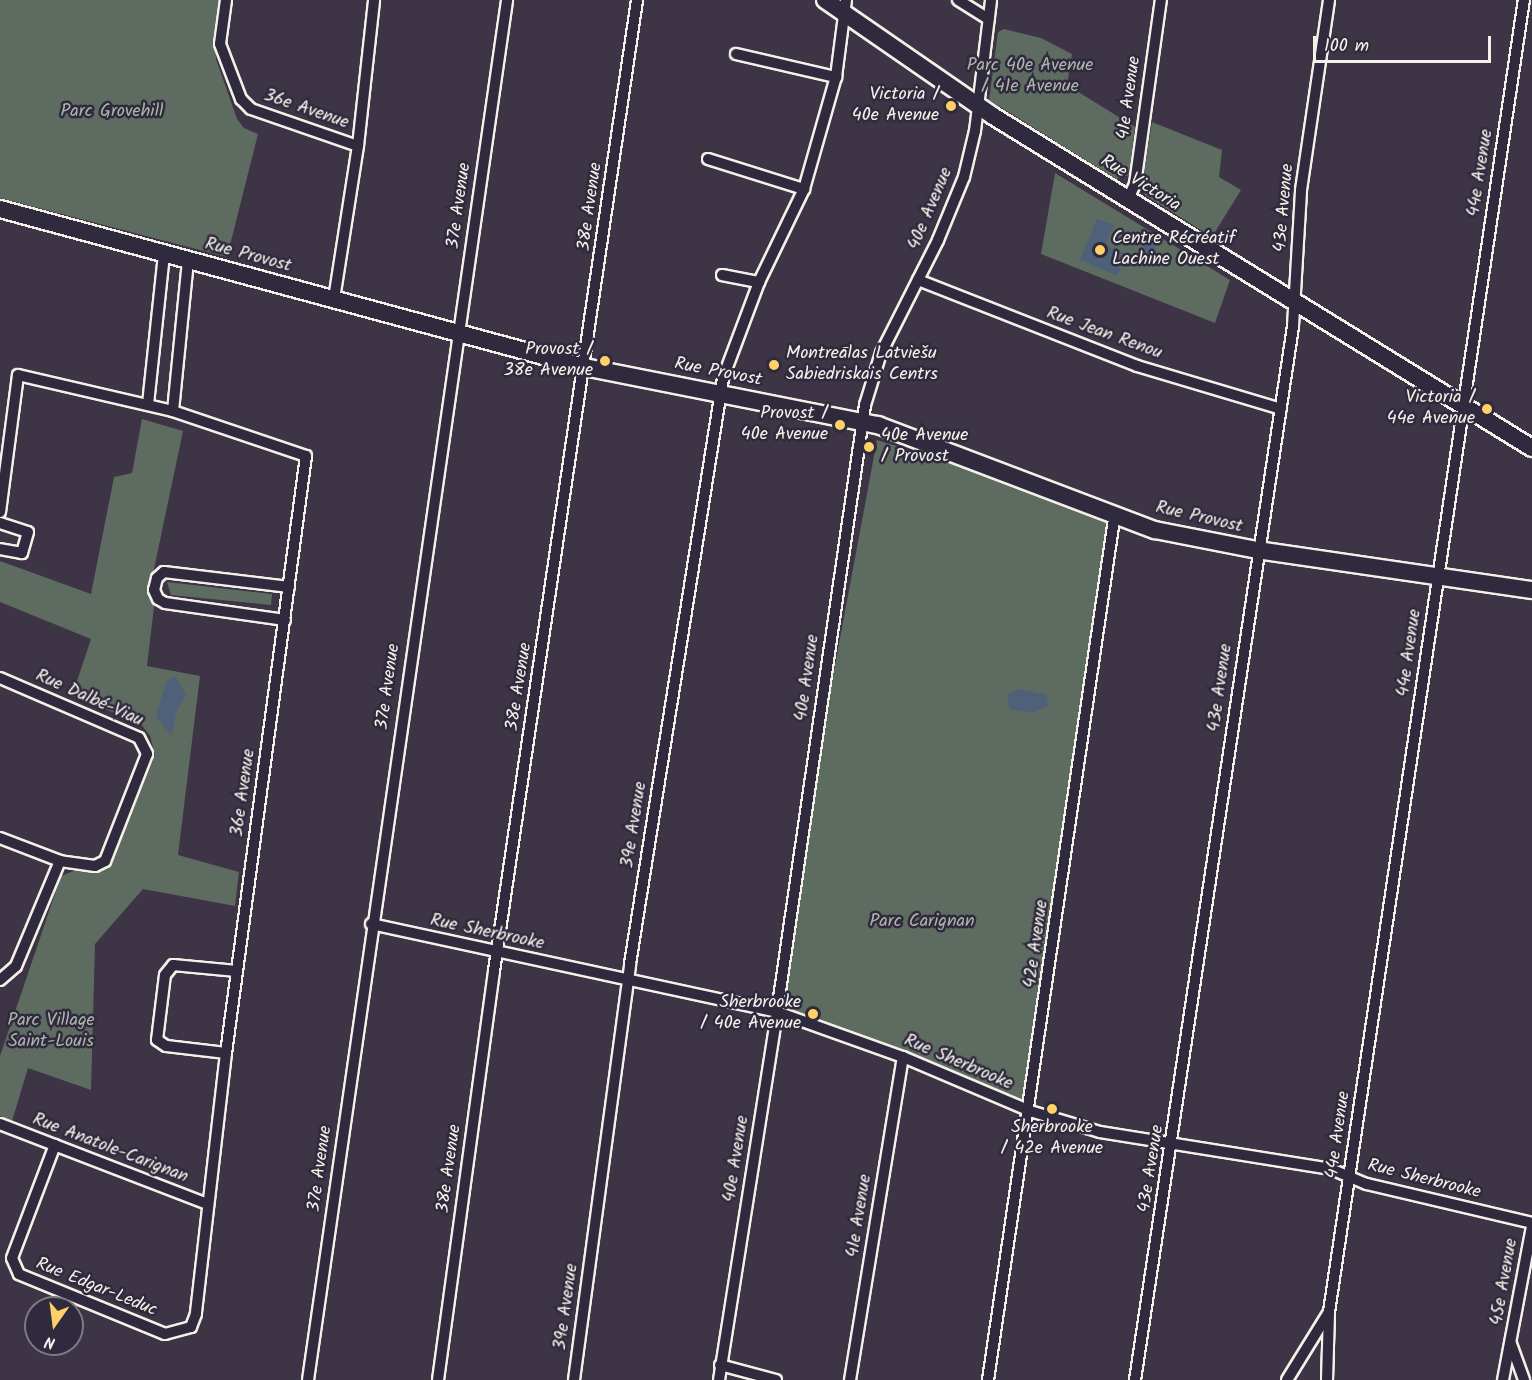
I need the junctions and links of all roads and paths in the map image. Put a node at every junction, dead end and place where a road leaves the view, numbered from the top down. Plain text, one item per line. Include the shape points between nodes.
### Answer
1 (226, 0) edge
2 (374, 0) edge
3 (507, 0) edge
4 (637, 0) edge
5 (825, 0) edge
6 (958, 0) edge
7 (991, 0) edge
8 (1161, 0) edge
9 (1329, 0) edge
10 (1524, 0) edge
11 (846, 7) edge
12 (988, 19) junction
13 (736, 54) dead end
14 (836, 77) junction
15 (978, 106) junction
16 (358, 146) junction
17 (708, 159) dead end
18 (804, 189) junction
19 (1128, 199) junction
20 (0, 209) edge
21 (164, 254) junction
22 (188, 260) junction
23 (722, 275) dead end
24 (918, 280) junction
25 (759, 282) junction
26 (334, 299) junction
27 (1295, 302) junction
28 (458, 333) junction
29 (584, 367) junction
30 (721, 393) junction
31 (148, 404) junction
32 (1463, 406) junction
33 (1281, 409) junction
34 (173, 411) junction
35 (862, 422) junction
36 (1532, 448) edge
37 (0, 512) edge
38 (1115, 513) junction
39 (0, 523) edge
40 (0, 549) edge
41 (1257, 550) junction
42 (1438, 575) junction
43 (289, 587) junction
44 (1532, 590) edge
45 (285, 620) junction
46 (0, 678) edge
47 (0, 838) edge
48 (60, 861) junction
49 (371, 924) junction
50 (496, 952) junction
51 (237, 971) junction
52 (0, 980) edge
53 (628, 980) junction
54 (777, 1012) junction
55 (226, 1053) junction
56 (903, 1057) junction
57 (1030, 1111) junction
58 (0, 1124) edge
59 (55, 1145) junction
60 (1173, 1146) junction
61 (1351, 1177) junction
62 (207, 1204) junction
63 (1532, 1225) edge
64 (1329, 1312) junction
65 (191, 1327) joint
66 (1511, 1344) junction
67 (720, 1365) junction
68 (308, 1380) edge
69 (438, 1380) edge
70 (574, 1380) edge
71 (719, 1380) edge
72 (776, 1380) edge
73 (850, 1380) edge
74 (988, 1380) edge
75 (1135, 1380) edge
76 (1287, 1380) edge
77 (1327, 1380) edge
78 (1503, 1380) edge
79 (1524, 1380) edge

1 - 16 street, 36e Avenue via 220,44 241,99 251,109
2 - 16 street, 36e Avenue
3 - 28 street, 37e Avenue
4 - 29 street, 38e Avenue
5 - 11 street, Rue Victoria
6 - 12 street
7 - 12 street, 40e Avenue
8 - 19 street, 41e Avenue via 1135,184
9 - 27 street, 43e Avenue via 1301,190
10 - 32 street, 44e Avenue
11 - 14 street, 39e Avenue
11 - 15 street, Rue Victoria
12 - 15 street, 40e Avenue
13 - 14 street
14 - 18 street, 39e Avenue
15 - 19 street, Rue Victoria
15 - 24 street, 40e Avenue via 958,195
16 - 26 street, 36e Avenue
17 - 18 street
18 - 25 street, 39e Avenue
19 - 27 street, Rue Victoria
20 - 21 street, Rue Provost
21 - 22 street, Rue Provost
21 - 31 street
22 - 26 street, Rue Provost
22 - 34 street
23 - 25 street
24 - 33 street, Rue Jean Renou via 1137,366
24 - 35 street, 40e Avenue via 878,361
25 - 30 street, 39e Avenue
26 - 28 street, Rue Provost
27 - 32 street, Rue Victoria
27 - 33 street, 43e Avenue
28 - 29 street, Rue Provost
28 - 49 street, 37e Avenue
29 - 30 street, Rue Provost
29 - 50 street, 38e Avenue
30 - 35 street, Rue Provost
30 - 53 street, 39e Avenue
31 - 34 street, 36e Avenue
31 - 37 street, 36e Avenue via 18,375
32 - 36 street, Rue Victoria
32 - 42 street, 44e Avenue
33 - 41 street, 43e Avenue
34 - 43 street, 36e Avenue via 306,456
35 - 38 street, Rue Provost
35 - 54 street, 40e Avenue
38 - 41 street, Rue Provost via 1155,530
38 - 57 street, 42e Avenue
39 - 40 street via 28,531 22,553
41 - 42 street, Rue Provost
41 - 60 street, 43e Avenue
42 - 44 street, Rue Provost
42 - 61 street, 44e Avenue
43 - 45 street, 36e Avenue
43 - 45 street via 164,572 157,578 154,590 165,603
45 - 51 street, 36e Avenue
46 - 48 street, Rue Dalbé-Viau via 145,744 147,754 105,861 95,866
47 - 48 street, Rue Dalbé-Viau
48 - 52 street via 16,966
49 - 50 street, Rue Sherbrooke
49 - 68 street, 37e Avenue
50 - 53 street, Rue Sherbrooke
50 - 69 street, 38e Avenue
51 - 55 street, 36e Avenue
51 - 55 street via 173,965 165,975 157,1040 166,1046
53 - 54 street, Rue Sherbrooke
53 - 70 street, 39e Avenue
54 - 56 street, Rue Sherbrooke
54 - 67 street, 40e Avenue
55 - 62 street, 36e Avenue
56 - 57 street, Rue Sherbrooke
56 - 73 street, 41e Avenue
57 - 60 street, Rue Sherbrooke via 1101,1132
57 - 74 street, 42e Avenue
58 - 59 street, Rue Anatole-Carignan
59 - 62 street, Rue Anatole-Carignan
59 - 65 street, Rue Edgar-Leduc via 12,1258 19,1274 165,1334
60 - 61 street, Rue Sherbrooke via 1332,1169
60 - 75 street, 43e Avenue
61 - 63 street, Rue Sherbrooke
61 - 64 street, 44e Avenue
62 - 65 street, 36e Avenue via 196,1314
63 - 66 street, 45e Avenue
64 - 76 street, 44e Avenue
64 - 77 street, 44e Avenue
66 - 78 street, 45e Avenue
66 - 79 street, 45e Avenue
67 - 71 street, 40e Avenue
67 - 72 street

